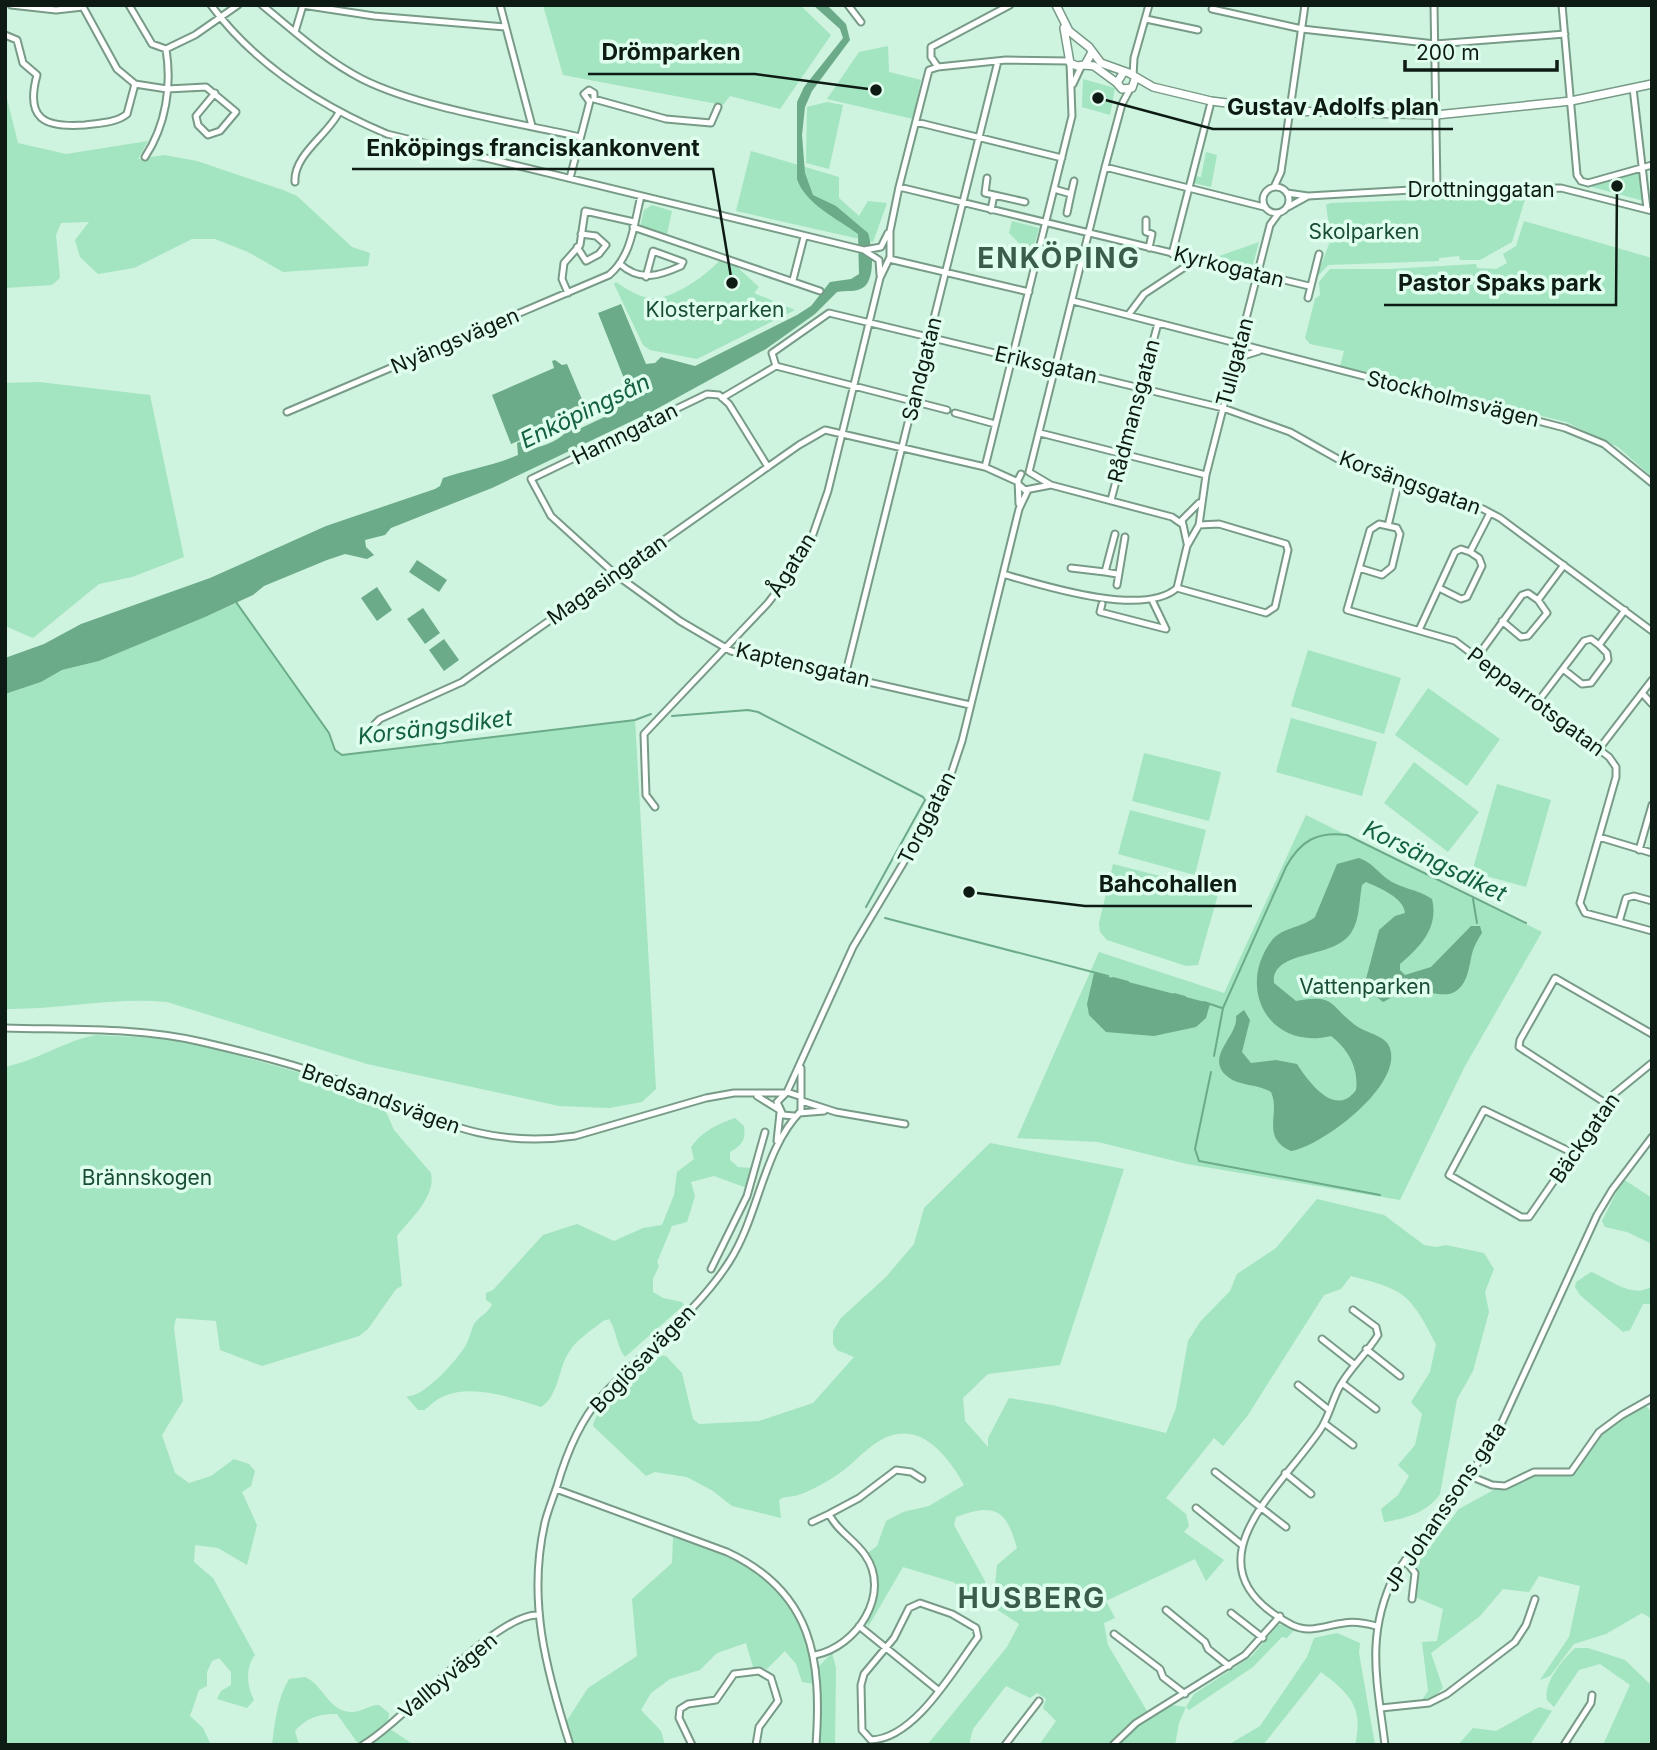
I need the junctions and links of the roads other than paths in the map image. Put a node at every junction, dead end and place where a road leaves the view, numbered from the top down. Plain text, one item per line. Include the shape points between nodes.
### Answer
1 (8, 5) edge
2 (129, 5) edge
3 (211, 5) edge
4 (238, 5) edge
5 (262, 5) edge
6 (303, 5) edge
7 (500, 5) edge
8 (848, 5) edge
9 (1010, 5) edge
10 (1056, 5) edge
11 (1149, 5) edge
12 (1305, 5) edge
13 (1434, 5) edge
14 (1562, 5) edge
15 (33, 6) edge
16 (1212, 9) dead end
17 (221, 19) junction
18 (1146, 19) junction
19 (1063, 21) junction
20 (861, 22) dead end
21 (505, 27) junction
22 (1198, 30) dead end
23 (1301, 30) junction
24 (295, 32) junction
25 (1565, 34) junction
26 (5, 35) edge
27 (1079, 43) junction
28 (1435, 44) junction
29 (166, 49) junction
30 (1091, 54) junction
31 (1069, 56) junction
32 (1134, 58) junction
33 (998, 61) junction
34 (1083, 66) junction
35 (938, 67) junction
36 (1124, 73) junction
37 (1134, 78) junction
38 (135, 84) junction
39 (1118, 84) junction
40 (1652, 84) edge
41 (1153, 87) junction
42 (1072, 88) junction
43 (1633, 88) junction
44 (167, 89) junction
45 (1131, 89) junction
46 (215, 93) junction
47 (1571, 101) junction
48 (1122, 104) junction
49 (1210, 106) dead end
50 (718, 107) dead end
51 (1289, 111) junction
52 (339, 112) junction
53 (1436, 115) junction
54 (916, 122) junction
55 (533, 126) junction
56 (979, 137) junction
57 (580, 138) junction
58 (145, 157) dead end
59 (1062, 158) junction
60 (1652, 165) edge
61 (1105, 167) junction
62 (1642, 167) junction
63 (1281, 172) junction
64 (570, 178) junction
65 (987, 178) dead end
66 (1074, 181) dead end
67 (295, 182) dead end
68 (899, 187) junction
69 (1190, 187) junction
70 (1274, 187) junction
71 (1054, 189) junction
72 (1437, 190) junction
73 (1285, 191) junction
74 (1071, 194) junction
75 (995, 195) junction
76 (640, 196) junction
77 (1308, 196) junction
78 (1263, 198) junction
79 (963, 202) junction
80 (1025, 202) dead end
81 (1250, 204) junction
82 (1288, 207) junction
83 (1266, 209) junction
84 (991, 210) junction
85 (1650, 210) edge
86 (1067, 213) dead end
87 (1278, 214) junction
88 (1146, 220) dead end
89 (1045, 223) junction
90 (634, 225) junction
91 (1270, 225) junction
92 (890, 231) junction
93 (581, 234) junction
94 (1089, 234) junction
95 (804, 237) junction
96 (578, 247) junction
97 (880, 248) junction
98 (1149, 248) junction
99 (872, 254) junction
100 (1172, 254) junction
101 (1319, 254) dead end
102 (889, 256) junction
103 (1194, 261) junction
104 (620, 264) junction
105 (946, 271) junction
106 (1258, 275) junction
107 (646, 277) junction
108 (880, 278) junction
109 (793, 280) junction
110 (1309, 286) junction
111 (820, 291) dead end
112 (1029, 292) junction
113 (568, 293) junction
114 (1308, 298) dead end
115 (1073, 301) junction
116 (1129, 314) junction
117 (869, 322) junction
118 (1158, 323) junction
119 (930, 337) junction
120 (1240, 345) junction
121 (1262, 350) junction
122 (1012, 358) junction
123 (776, 366) junction
124 (1234, 367) junction
125 (1056, 369) junction
126 (852, 388) junction
127 (1141, 388) junction
128 (721, 396) junction
129 (914, 401) junction
130 (1223, 408) junction
131 (947, 410) dead end
132 (287, 412) dead end
133 (955, 413) dead end
134 (995, 424) junction
135 (842, 432) junction
136 (1040, 433) junction
137 (902, 446) junction
138 (1122, 454) junction
139 (768, 467) junction
140 (985, 467) junction
141 (1029, 472) junction
142 (1003, 473) junction
143 (1021, 474) junction
144 (1206, 475) junction
145 (1035, 478) junction
146 (531, 479) joint
147 (1399, 480) junction
148 (1018, 484) junction
149 (1652, 484) edge
150 (1051, 485) junction
151 (1030, 489) junction
152 (1201, 499) junction
153 (1111, 500) junction
154 (1019, 509) junction
155 (1188, 513) junction
156 (1490, 513) junction
157 (1172, 517) junction
158 (1199, 518) junction
159 (1184, 526) junction
160 (1388, 526) junction
161 (1197, 528) junction
162 (1115, 534) dead end
163 (1125, 537) dead end
164 (1187, 546) junction
165 (1470, 552) junction
166 (1564, 565) junction
167 (1071, 568) dead end
168 (1359, 568) junction
169 (1105, 572) junction
170 (615, 574) junction
171 (1003, 574) junction
172 (1117, 574) junction
173 (1117, 586) dead end
174 (1177, 588) junction
175 (1438, 588) junction
176 (1538, 600) junction
177 (1153, 602) dead end
178 (1102, 604) dead end
179 (1625, 610) junction
180 (1502, 621) junction
181 (1419, 630) junction
182 (1652, 631) edge
183 (1599, 645) junction
184 (726, 647) junction
185 (1477, 657) junction
186 (1563, 669) junction
187 (845, 677) junction
188 (1652, 680) edge
189 (1642, 693) junction
190 (1537, 703) junction
191 (1652, 704) edge
192 (970, 705) junction
193 (369, 730) dead end
194 (1599, 749) junction
195 (1652, 805) edge
196 (655, 807) dead end
197 (1650, 820) edge
198 (1599, 837) junction
199 (1639, 850) junction
200 (1652, 853) edge
201 (1652, 901) edge
202 (1619, 922) junction
203 (1652, 931) edge
204 (5, 1028) edge
205 (1652, 1034) edge
206 (1652, 1063) edge
207 (800, 1068) junction
208 (785, 1093) junction
209 (755, 1094) junction
210 (800, 1098) junction
211 (1607, 1104) junction
212 (827, 1110) junction
213 (779, 1111) junction
214 (796, 1115) junction
215 (905, 1125) dead end
216 (765, 1132) dead end
217 (1652, 1137) edge
218 (776, 1148) junction
219 (1575, 1154) junction
220 (747, 1196) junction
221 (760, 1199) junction
222 (711, 1269) dead end
223 (1353, 1310) dead end
224 (1322, 1339) dead end
225 (1366, 1349) junction
226 (1355, 1365) junction
227 (1401, 1376) dead end
228 (1342, 1383) junction
229 (1298, 1385) dead end
230 (1652, 1398) edge
231 (1376, 1409) dead end
232 (1329, 1410) junction
233 (1324, 1423) junction
234 (1353, 1445) dead end
235 (1215, 1472) dead end
236 (1285, 1473) junction
237 (1470, 1476) junction
238 (922, 1479) dead end
239 (556, 1489) junction
240 (1311, 1494) dead end
241 (1259, 1507) junction
242 (1196, 1508) dead end
243 (829, 1514) junction
244 (812, 1522) dead end
245 (1286, 1527) dead end
246 (1242, 1545) junction
247 (1405, 1560) junction
248 (1412, 1599) dead end
249 (1535, 1599) dead end
250 (1166, 1610) dead end
251 (1230, 1613) dead end
252 (537, 1615) junction
253 (1280, 1616) junction
254 (859, 1626) junction
255 (1376, 1626) junction
256 (1114, 1634) dead end
257 (1263, 1638) junction
258 (885, 1648) junction
259 (815, 1655) junction
260 (1229, 1666) junction
261 (938, 1690) junction
262 (1185, 1694) junction
263 (1591, 1695) dead end
264 (1039, 1701) dead end
265 (1381, 1708) junction
266 (363, 1745) edge
267 (570, 1745) edge
268 (692, 1745) edge
269 (756, 1745) edge
270 (816, 1745) edge
271 (1005, 1745) edge
272 (1113, 1745) edge
273 (1385, 1745) edge
274 (1564, 1745) edge

1 - 15 street
2 - 29 street via 152,44
3 - 17 street
4 - 17 street
5 - 24 street
6 - 21 street
6 - 24 street
7 - 21 street
8 - 20 street
9 - 35 street via 931,47
10 - 19 main road
11 - 18 street
12 - 23 street
13 - 28 street
14 - 25 street
15 - 38 street via 56,10 83,7 117,69
16 - 23 street
17 - 29 street
17 - 52 street via 285,78
18 - 22 street
18 - 32 street
19 - 27 main road
19 - 31 main road
21 - 55 street
23 - 28 street
23 - 51 street
24 - 55 street via 325,56 373,83
25 - 28 street
25 - 47 street
26 - 38 street via 17,40 23,63 37,75 32,101 46,122 71,126 122,118
27 - 30 main road
27 - 31 main road
28 - 53 street
29 - 44 street
30 - 34 main road
30 - 36 main road via 1108,68
31 - 33 street via 1055,61
31 - 34 main road
31 - 42 street
32 - 36 street
32 - 37 street
33 - 35 street
33 - 56 street, Sandgatan
34 - 39 main road via 1094,66
34 - 42 street
35 - 54 street, Ågatan via 929,71
36 - 37 main road
36 - 39 main road
37 - 41 main road
37 - 45 main road
38 - 44 street
39 - 45 main road
39 - 48 street
40 - 43 main road
41 - 45 main road
41 - 51 main road via 1212,101
42 - 59 street via 1072,116
43 - 47 main road
43 - 62 street
44 - 46 street via 200,86
44 - 58 street via 158,134
45 - 48 street
46 - 46 street via 236,112 220,131 208,135 198,125 197,116
47 - 53 main road
47 - 62 street via 1581,181 1588,183
48 - 61 street
49 - 69 street
50 - 57 street via 711,123 680,121 591,100
51 - 53 main road
51 - 63 street
52 - 64 street via 387,134
52 - 67 street via 301,163
53 - 72 street
54 - 56 street
54 - 68 street, Ågatan
55 - 57 street
56 - 59 street
56 - 79 street, Sandgatan
57 - 64 street
59 - 71 street
60 - 62 street
61 - 69 street
61 - 94 street
62 - 85 street
63 - 70 street
63 - 73 street
64 - 76 street
65 - 75 street via 985,193
66 - 74 street
68 - 79 street, Kyrkogatan
68 - 92 street, Ågatan
69 - 81 street
69 - 100 street
70 - 73 street, Drottninggatan
70 - 78 street
71 - 74 street
71 - 89 street
72 - 77 street, Drottninggatan
72 - 85 street, Drottninggatan via 1561,188
73 - 77 street, Drottninggatan
73 - 82 street
74 - 86 street
75 - 80 street
75 - 84 street
76 - 90 street
76 - 95 street
77 - 82 street, Drottninggatan
78 - 81 street
78 - 83 street
79 - 84 street, Kyrkogatan
79 - 105 street, Sandgatan
81 - 83 street
82 - 87 street, Drottninggatan
83 - 87 street
83 - 91 street, Tullgatan
84 - 89 street, Kyrkogatan
87 - 91 street, Tullgatan
88 - 98 street, Kyrkogatan via 1146,232 1153,234
89 - 94 street, Kyrkogatan
89 - 112 street
90 - 93 street via 586,210
90 - 104 street
90 - 109 street
91 - 106 street, Tullgatan
92 - 97 street, Ågatan
92 - 102 street, Ågatan
93 - 96 street
93 - 96 street via 596,236 606,245 586,261
94 - 98 street, Kyrkogatan
94 - 115 street
95 - 99 street
95 - 109 street
96 - 113 street via 564,263 562,279
97 - 99 street, Ågatan
97 - 102 street
98 - 100 street, Kyrkogatan
99 - 102 street
99 - 108 street, Ågatan
100 - 103 street, Kyrkogatan
101 - 110 street
102 - 105 street
102 - 108 street, Ågatan
103 - 106 street, Kyrkogatan
103 - 116 street via 1144,294
104 - 107 street
104 - 113 street, Nyängsvägen via 610,275
105 - 112 street
105 - 119 street, Sandgatan
106 - 110 street, Kyrkogatan
106 - 120 street, Tullgatan
107 - 107 street via 673,270 683,262 653,251
108 - 117 street, Ågatan
109 - 111 street
110 - 114 street
112 - 122 street
113 - 132 street, Nyängsvägen
115 - 116 street, Stockholmsvägen
115 - 125 street
116 - 118 street, Stockholmsvägen
117 - 119 street, Eriksgatan
117 - 123 street via 829,313 772,353
117 - 126 street, Ågatan
118 - 120 street, Stockholmsvägen
118 - 127 street, Rådmansgatan
119 - 122 street, Eriksgatan
119 - 129 street, Sandgatan
120 - 121 street, Stockholmsvägen
120 - 124 street, Tullgatan
121 - 124 street via 1243,356
121 - 149 street, Stockholmsvägen via 1564,428 1604,444
122 - 125 street, Eriksgatan
122 - 134 street
123 - 126 street
123 - 128 street, Hamngatan
124 - 130 street, Tullgatan
125 - 127 street, Eriksgatan
125 - 136 street
126 - 129 street
126 - 135 street, Ågatan
127 - 130 street, Eriksgatan
127 - 138 street, Rådmansgatan
128 - 139 street
128 - 146 street, Hamngatan via 707,394
129 - 131 street
129 - 137 street, Sandgatan
130 - 144 street, Tullgatan
130 - 147 street, Korsängsgatan via 1290,432 1342,462
133 - 134 street
134 - 140 street
135 - 137 street
135 - 139 street, Magasingatan via 825,430 814,435
135 - 184 street, Ågatan via 828,491 800,561
136 - 138 street
136 - 141 street
137 - 140 street
137 - 187 street, Sandgatan
138 - 144 street
138 - 153 street, Rådmansgatan
139 - 170 street, Magasingatan
140 - 142 street
141 - 143 street
141 - 145 street
142 - 143 street
142 - 148 street
143 - 148 street
144 - 152 street, Tullgatan
145 - 150 street
145 - 151 street, Torggatan
146 - 170 street, Kaptensgatan via 551,516
147 - 156 street, Korsängsgatan
147 - 160 street
148 - 151 street
148 - 154 street, Torggatan
150 - 151 street
150 - 153 street
151 - 154 street, Torggatan
152 - 155 street, Tullgatan
152 - 158 street, Tullgatan
153 - 157 street
154 - 171 street, Torggatan
155 - 157 street
155 - 158 street
155 - 159 street, Tullgatan
156 - 165 street
156 - 166 street, Korsängsgatan
157 - 159 street
158 - 161 street, Tullgatan
159 - 161 street
159 - 164 street
160 - 168 street via 1379,524 1370,530
160 - 168 street via 1400,534 1389,572
161 - 164 street
161 - 174 street via 1223,525 1286,544 1275,607 1266,613
162 - 169 street
163 - 172 street
164 - 174 street
165 - 175 street via 1455,552
165 - 175 street via 1482,566 1467,597 1461,599
166 - 176 street
166 - 179 street, Korsängsgatan
167 - 169 street
168 - 181 street, Pepparrotsgatan via 1347,610
169 - 172 street
170 - 184 street, Kaptensgatan via 680,621
170 - 193 street, Magasingatan via 463,682 380,719
171 - 174 street via 1111,601 1164,595
171 - 192 street, Torggatan
172 - 173 street
175 - 181 street
176 - 180 street via 1528,593 1521,595
176 - 180 street via 1547,612 1528,636 1521,637
177 - 178 street via 1166,629 1100,612
179 - 182 street, Korsängsgatan
179 - 183 street
180 - 185 street
181 - 185 street, Pepparrotsgatan via 1450,638
183 - 186 street via 1591,639 1584,641
183 - 186 street via 1608,660 1591,683 1583,684
184 - 187 street, Kaptensgatan
184 - 196 street, Ågatan via 644,734 646,795
185 - 190 street, Pepparrotsgatan
186 - 190 street
187 - 192 street, Kaptensgatan
188 - 189 street
189 - 191 street
189 - 194 street
190 - 194 street, Pepparrotsgatan
192 - 207 street, Torggatan via 944,795 853,947
194 - 198 street, Pepparrotsgatan via 1614,762 1616,777
195 - 197 street
197 - 199 street
198 - 199 street
198 - 202 street, Pepparrotsgatan via 1580,903 1585,913
199 - 200 street
201 - 202 street via 1634,895 1626,898
202 - 203 street
204 - 209 street, Bredsandsvägen via 145,1033 202,1042 346,1083 456,1129 503,1138 575,1136 695,1100
205 - 211 street via 1555,978 1519,1046
206 - 211 street, Bäckgatan via 1622,1085
207 - 208 street, Torggatan
207 - 210 street, Torggatan
208 - 209 street, Bredsandsvägen
208 - 210 street
208 - 213 street, Torggatan via 778,1099
209 - 213 street
210 - 212 street
210 - 214 street, Torggatan
211 - 219 street, Bäckgatan
212 - 214 street
212 - 215 street
213 - 214 street
213 - 218 street, Boglösavägen
214 - 218 street, Boglösavägen
216 - 220 street
217 - 237 street, JP Johanssons gata via 1597,1215 1505,1420
218 - 221 street, Boglösavägen
219 - 219 street, Bäckgatan via 1526,1219 1449,1175 1479,1114 1487,1110
220 - 221 street
220 - 222 street
221 - 239 street, Boglösavägen via 715,1282 589,1414 564,1461
223 - 225 street via 1377,1331
224 - 226 street
225 - 226 street
225 - 227 street
226 - 228 street
228 - 231 street
228 - 232 street
229 - 232 street
230 - 237 street via 1599,1433 1571,1472 1534,1472 1505,1486
232 - 233 street
233 - 234 street
233 - 236 street
235 - 241 street
236 - 240 street
236 - 241 street
237 - 247 street, JP Johanssons gata
238 - 243 street via 895,1470
239 - 252 street, Boglösavägen via 538,1559
239 - 259 street via 754,1565 786,1596 804,1623
241 - 245 street
241 - 246 street
242 - 246 street
243 - 244 street
243 - 254 street via 837,1530 857,1546 872,1568 874,1596
246 - 253 street via 1244,1572 1251,1588
247 - 248 street via 1415,1573
247 - 255 street, JP Johanssons gata via 1384,1597
249 - 265 street via 1515,1642 1447,1694 1429,1703
250 - 260 street
251 - 257 street
252 - 266 street, Vallbyvägen via 524,1617 466,1657
252 - 267 street, Boglösavägen via 546,1669
253 - 255 street via 1309,1629 1356,1622
253 - 257 street
254 - 258 street
254 - 259 street via 829,1650
255 - 265 street, JP Johanssons gata
256 - 262 street
257 - 260 street
258 - 261 street
258 - 261 street via 862,1679 862,1730 867,1738 884,1738 904,1729
258 - 261 street via 916,1604 952,1614 976,1628 978,1637
259 - 270 street via 819,1685
260 - 262 street
262 - 272 street via 1136,1723
263 - 274 street via 1591,1703
264 - 271 street
265 - 273 street, JP Johanssons gata
268 - 269 street via 679,1718 680,1709 716,1700 730,1677 751,1670 771,1678 778,1694 775,1707 759,1727

